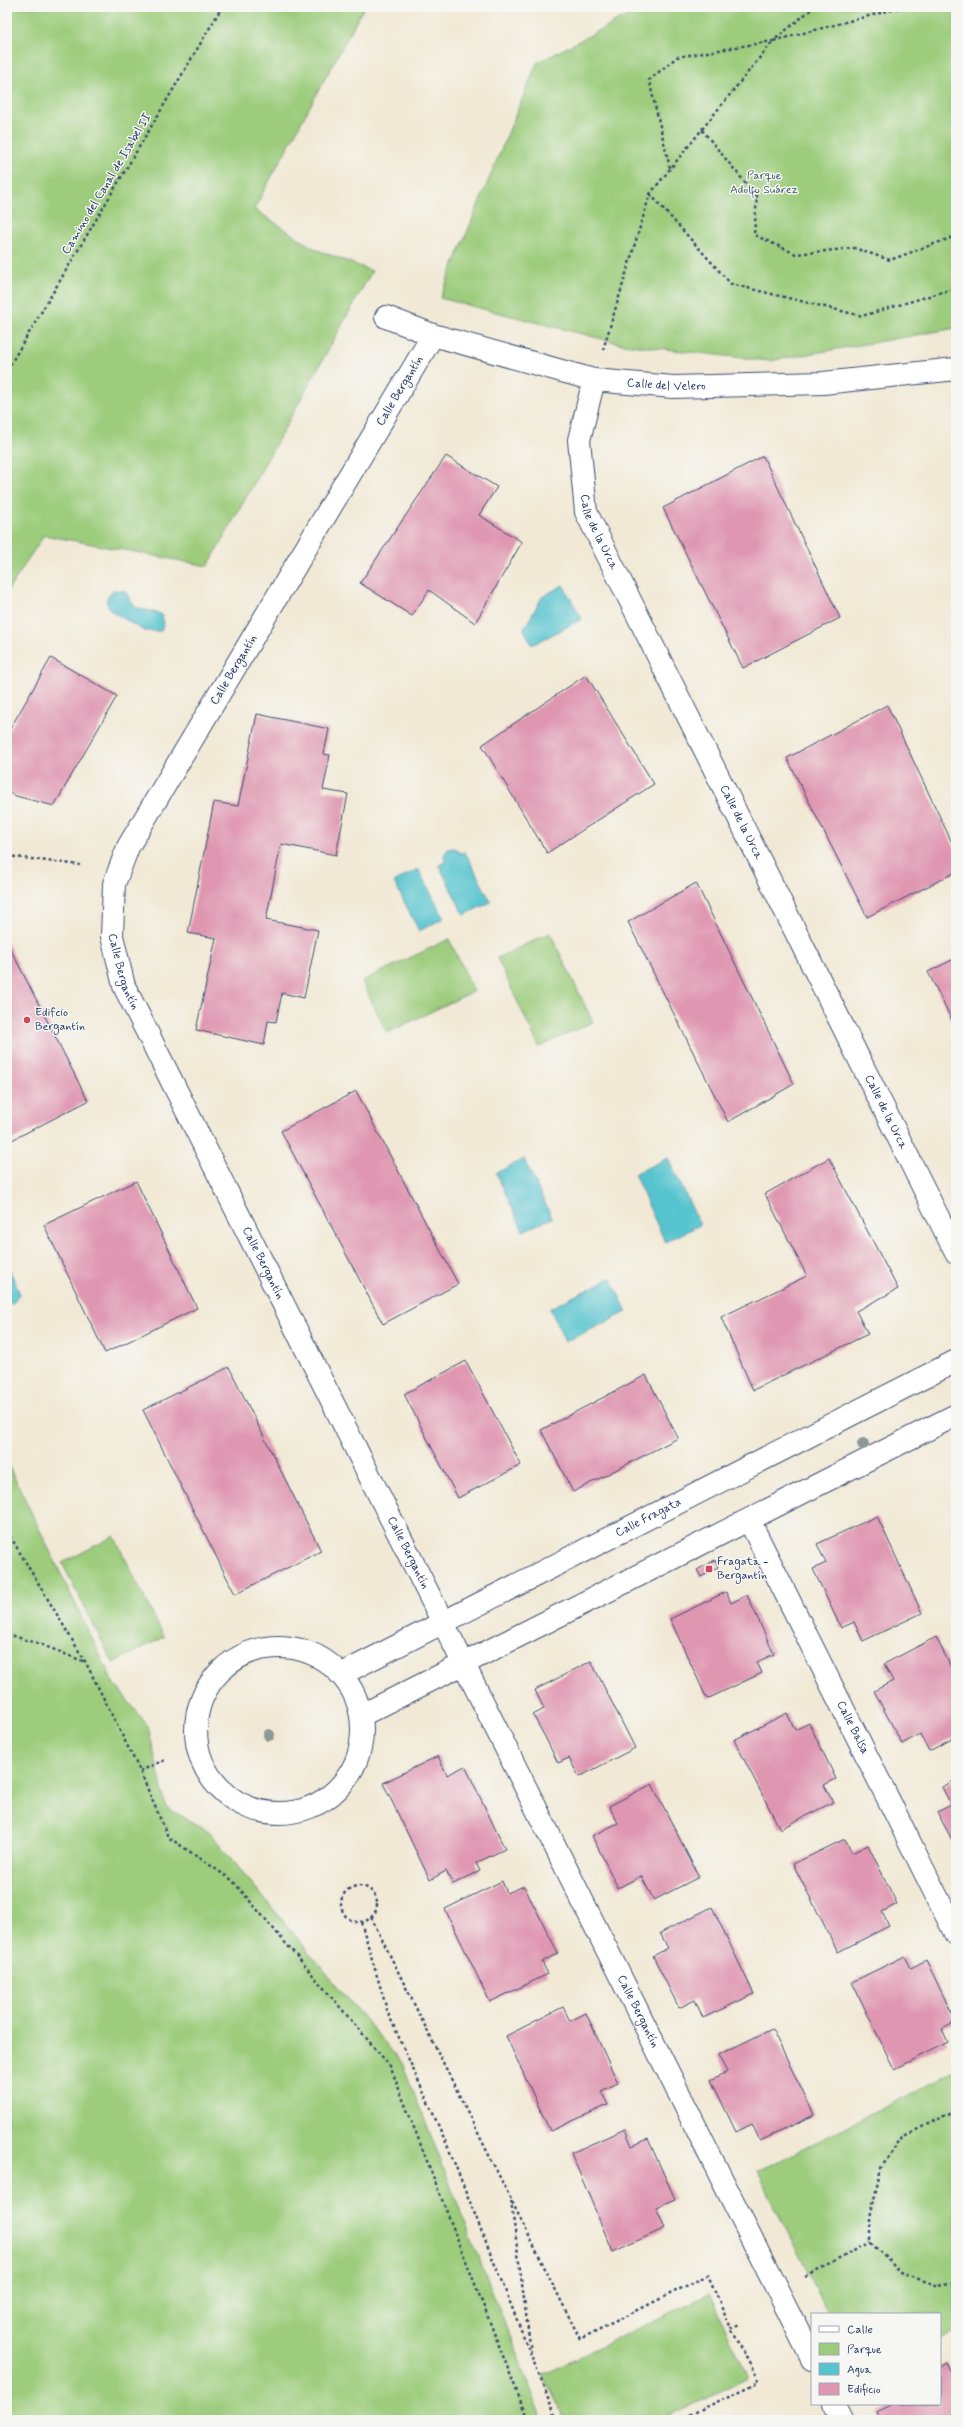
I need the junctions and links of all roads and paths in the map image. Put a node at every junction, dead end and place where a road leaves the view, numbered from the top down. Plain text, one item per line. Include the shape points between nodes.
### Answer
1 (222, 7) edge
2 (814, 7) edge
3 (903, 7) edge
4 (773, 41) junction
5 (702, 130) junction
6 (671, 168) junction
7 (650, 194) junction
8 (956, 236) edge
9 (956, 288) edge
10 (386, 317) dead end
11 (433, 335) junction
12 (956, 369) edge
13 (7, 370) edge
14 (594, 380) junction
15 (7, 856) edge
16 (80, 865) dead end
17 (956, 1252) edge
18 (956, 1361) edge
19 (956, 1415) edge
20 (749, 1520) junction
21 (7, 1531) edge
22 (443, 1622) junction
23 (7, 1634) edge
24 (86, 1662) junction
25 (464, 1663) junction
26 (342, 1674) junction
27 (362, 1715) junction
28 (167, 1759) dead end
29 (140, 1771) junction
30 (371, 1917) junction
31 (361, 1922) junction
32 (956, 1935) edge
33 (956, 2110) edge
34 (510, 2198) junction
35 (870, 2242) junction
36 (805, 2278) dead end
37 (956, 2283) edge
38 (741, 2324) dead end
39 (731, 2328) junction
40 (532, 2357) junction
41 (811, 2357) edge
42 (834, 2405) edge
43 (528, 2420) edge
44 (557, 2420) edge
45 (679, 2420) edge
46 (842, 2420) edge

1 - 13 path, Camino del Canal de Isabel II
2 - 4 path
3 - 4 path
4 - 5 path
4 - 6 path via 676,57 649,80
5 - 6 path
5 - 8 path via 757,197 754,235 796,254 854,248 890,260
6 - 7 path
7 - 9 path via 731,284 862,316
7 - 14 path
10 - 11 street, Calle del Velero
11 - 14 street, Calle del Velero
11 - 22 street, Calle Bergantín via 128,847 114,884 112,936 124,986
12 - 14 street, Calle del Velero via 823,383 673,387
14 - 17 street, Calle de la Urca via 579,440 586,512
15 - 16 path
18 - 22 street, Calle Fragata
19 - 20 street
20 - 25 street
20 - 32 street, Calle Balsa
21 - 24 path
22 - 25 street, Calle Bergantín
22 - 26 street, Calle Fragata
23 - 24 path
24 - 29 path
25 - 27 street
25 - 41 street, Calle Bergantín
26 - 27 street via 354,1693
26 - 27 street via 319,1656 292,1647 265,1647 238,1656 216,1674 201,1698 195,1725 198,1753 212,1782 236,1803 266,1814 298,1812 327,1799 349,1776 361,1747
28 - 29 path
29 - 43 path via 168,1837 232,1880 390,2066
30 - 31 path
30 - 31 path via 377,1907 374,1895 365,1887 353,1888 344,1894 341,1906 346,1916
30 - 34 path
31 - 40 path via 388,2013 448,2147
33 - 35 path via 902,2137 881,2168 870,2218
34 - 39 path via 580,2339 708,2275
34 - 40 path
35 - 36 path
35 - 37 path via 901,2273 939,2286
38 - 39 path
39 - 45 path via 759,2382
40 - 44 path
42 - 46 street

